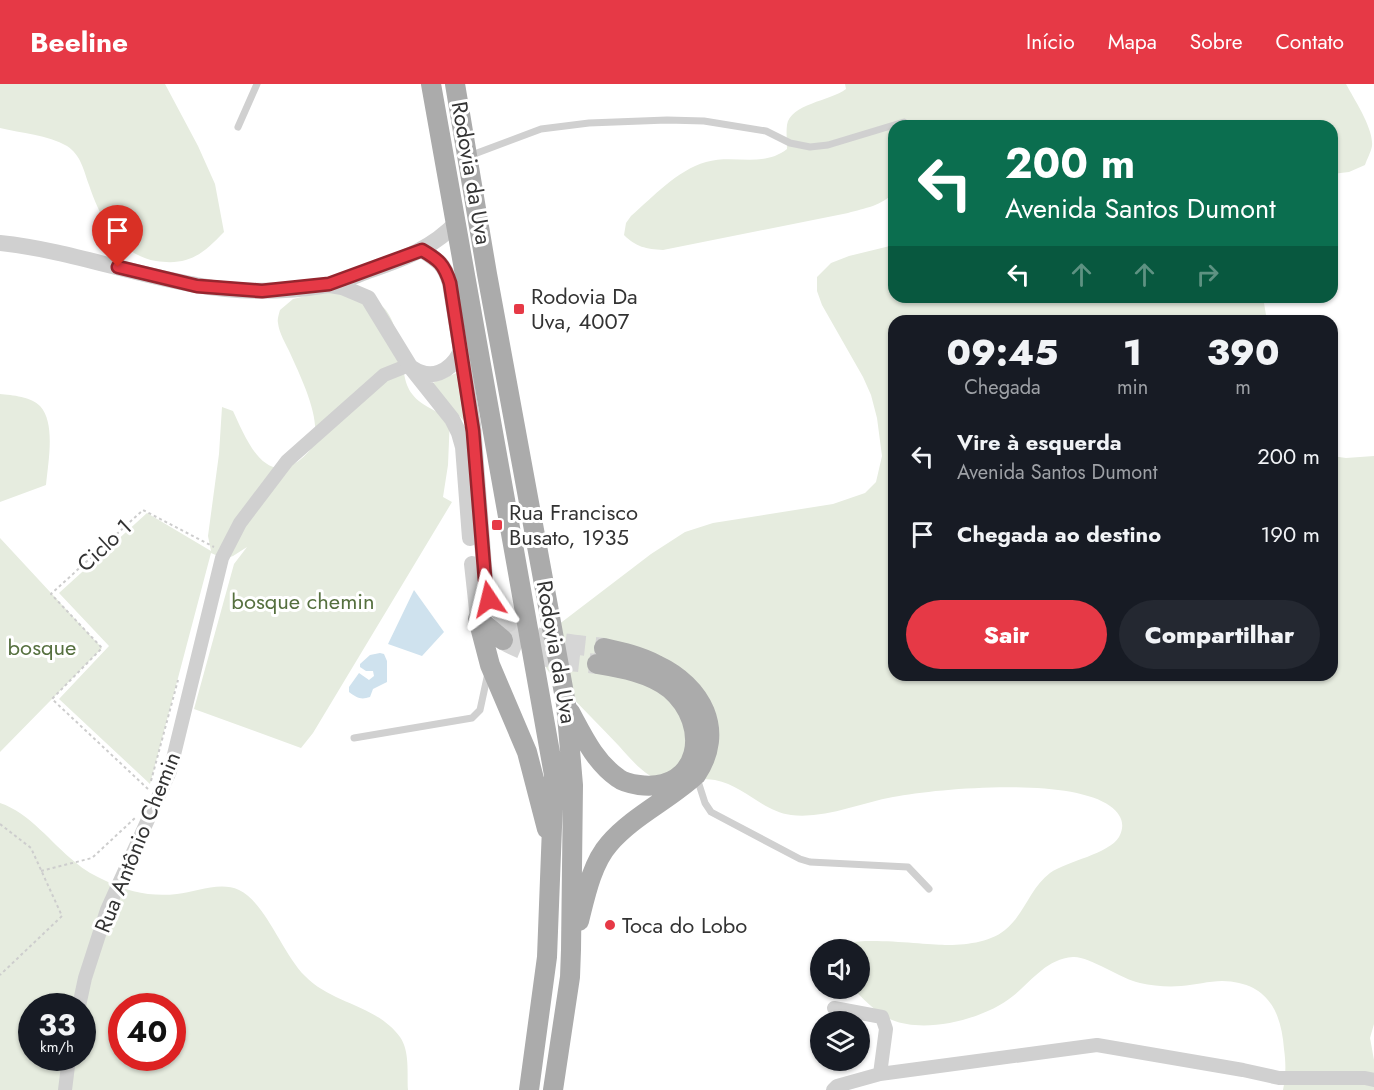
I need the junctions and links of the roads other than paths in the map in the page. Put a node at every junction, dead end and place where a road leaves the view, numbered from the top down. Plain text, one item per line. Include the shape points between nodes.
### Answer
1 (257, 84) edge
2 (431, 84) edge
3 (454, 84) edge
4 (238, 127) dead end
5 (888, 127) edge
6 (467, 157) junction
7 (457, 222) junction
8 (0, 243) edge
9 (422, 250) junction
10 (378, 267) junction
11 (329, 284) junction
12 (368, 298) junction
13 (460, 353) junction
14 (409, 365) junction
15 (478, 619) junction
16 (506, 632) joint
17 (490, 665) junction
18 (567, 704) junction
19 (354, 738) dead end
20 (696, 775) junction
21 (551, 844) junction
22 (929, 889) dead end
23 (571, 950) junction
24 (81, 993) edge
25 (834, 1008) dead end
26 (67, 1071) edge
27 (880, 1074) junction
28 (1374, 1080) edge
29 (65, 1090) edge
30 (529, 1090) edge
31 (553, 1090) edge
32 (833, 1090) edge

1 - 4 lane
2 - 7 main road, Rodovia da Uva
3 - 6 main road, Rodovia da Uva
5 - 6 lane via 828,146 810,147 790,143 766,131 704,121 589,123 541,129
6 - 18 main road, Rodovia da Uva
7 - 9 street
7 - 21 main road, Rodovia da Uva via 554,775
8 - 11 street via 34,247 197,286 262,291
9 - 10 street
9 - 13 street via 445,268
10 - 11 street
10 - 12 street
11 - 12 street
12 - 14 street
13 - 14 street via 455,363 438,374 417,371
13 - 16 street via 474,443 485,579 489,599
14 - 15 street via 452,419 463,447
14 - 24 street, Rua Antônio Chemin via 384,375 287,461 240,523 222,558 170,771 107,910
15 - 16 main road
15 - 17 main road
17 - 19 lane via 480,710 472,718
17 - 21 main road via 528,752
18 - 20 main road via 593,753 619,779 635,785 666,783 682,773 693,759 697,739 693,720 669,688 600,656 632,654 659,665 696,695 708,717 711,740 704,764
18 - 23 main road, Rodovia da Uva via 573,785
20 - 22 lane via 711,812 800,859 908,867
20 - 23 main road via 608,845 590,880
21 - 30 main road, Rodovia da Uva via 547,957
23 - 31 main road, Rodovia da Uva
25 - 27 street via 882,1017 886,1029
26 - 29 street
27 - 28 street via 1096,1045 1279,1078
27 - 32 street

